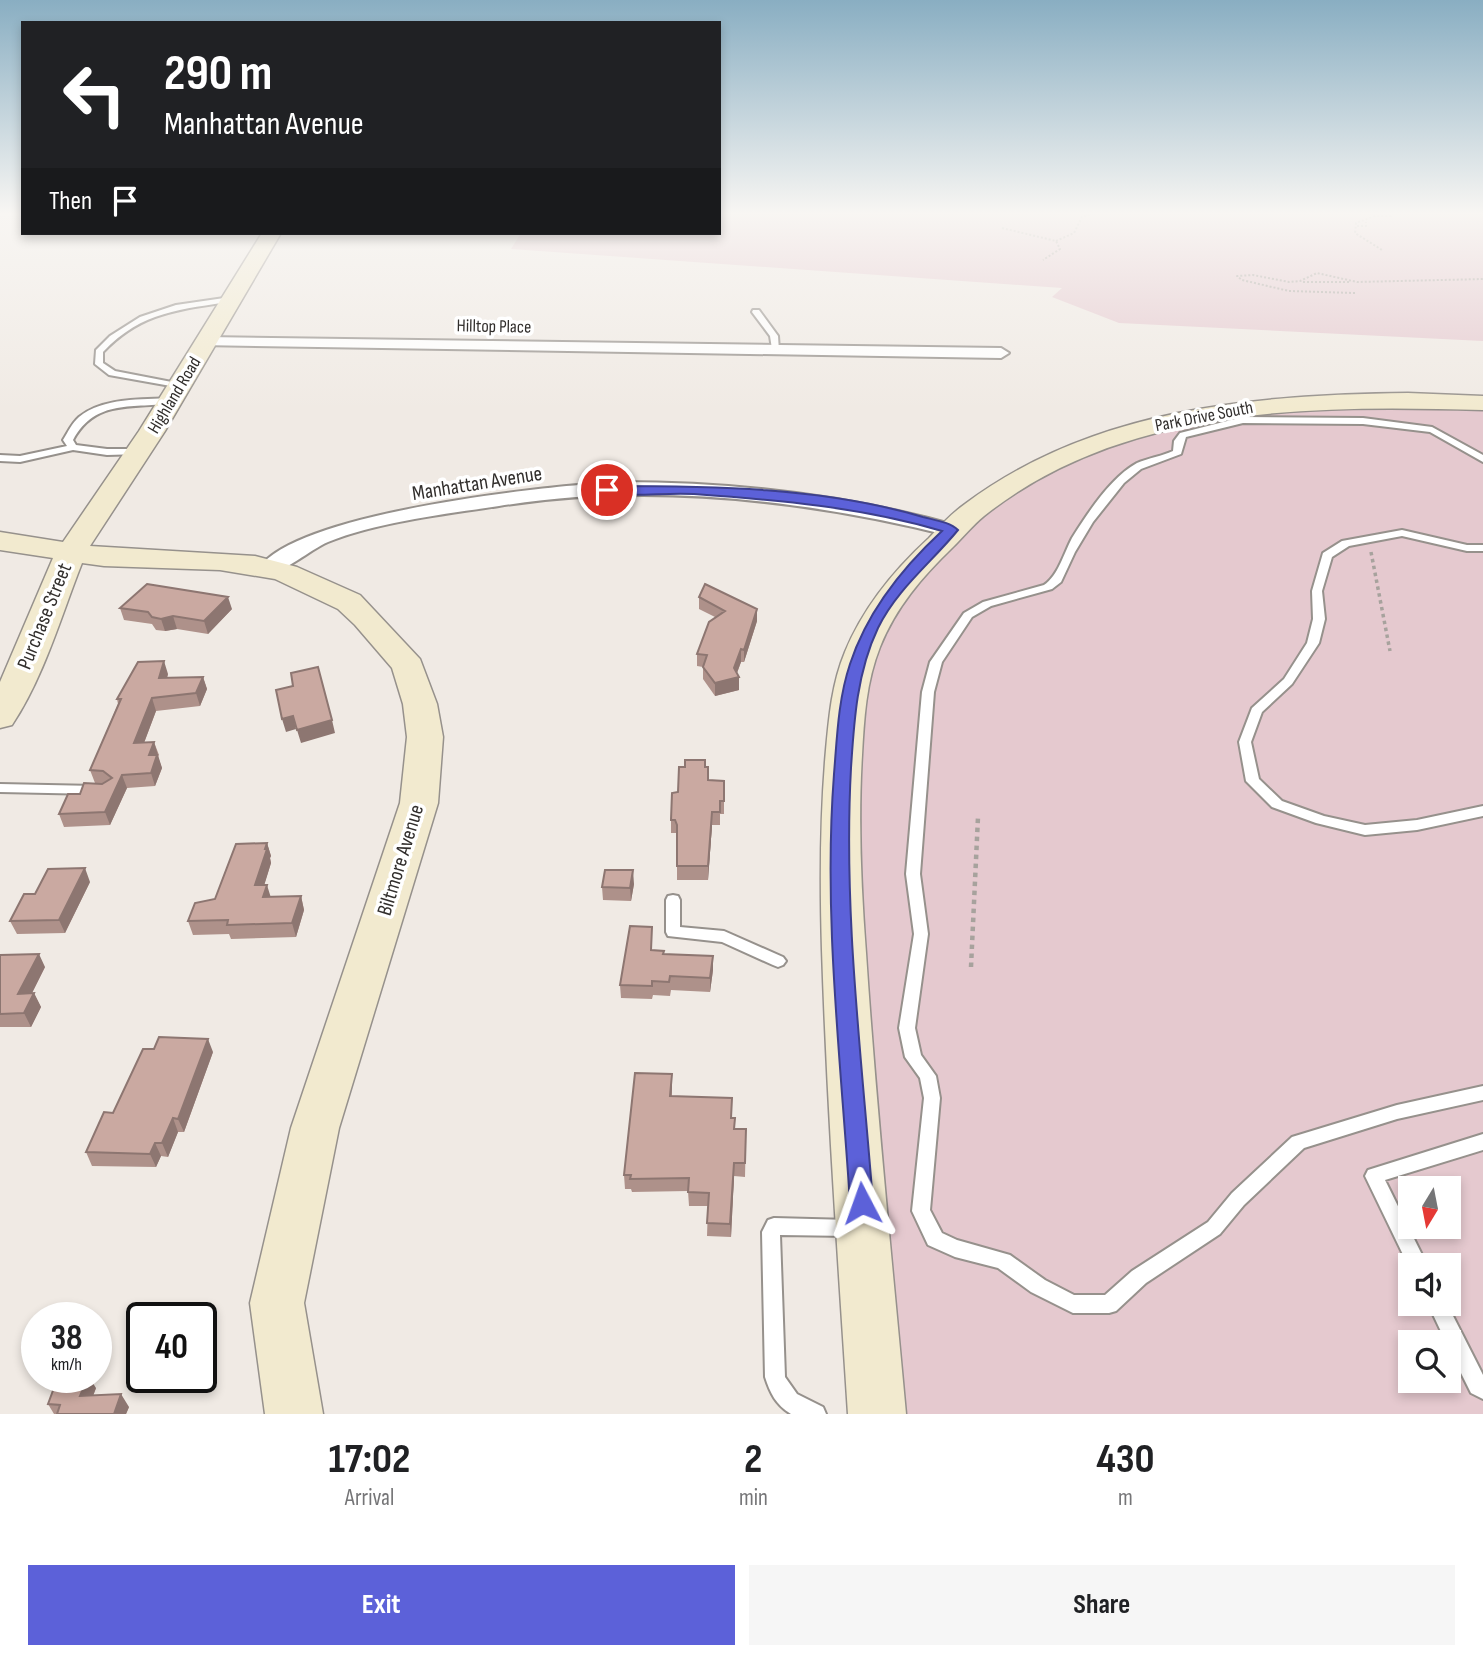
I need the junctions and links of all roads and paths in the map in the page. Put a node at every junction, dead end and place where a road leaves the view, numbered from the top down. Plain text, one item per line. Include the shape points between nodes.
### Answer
1 (244, 278) edge
2 (1240, 278) edge
3 (1271, 278) edge
4 (1308, 278) edge
5 (1339, 278) edge
6 (1483, 279) edge
7 (1301, 282) junction
8 (1357, 282) junction
9 (1354, 293) dead end
10 (231, 299) junction
11 (756, 312) dead end
12 (206, 342) junction
13 (778, 349) junction
14 (1001, 353) dead end
15 (175, 394) junction
16 (1483, 403) edge
17 (73, 447) junction
18 (138, 452) junction
19 (0, 458) edge
20 (1483, 459) edge
21 (951, 530) junction
22 (0, 541) edge
23 (1370, 546) dead end
24 (1483, 548) edge
25 (71, 552) junction
26 (270, 568) junction
27 (1390, 651) dead end
28 (0, 717) edge
29 (0, 788) edge
30 (107, 790) edge
31 (1483, 811) edge
32 (978, 817) dead end
33 (674, 900) dead end
34 (778, 961) dead end
35 (971, 967) dead end
36 (1483, 1093) edge
37 (1483, 1142) edge
38 (863, 1228) junction
39 (1412, 1253) edge
40 (1443, 1316) edge
41 (1483, 1389) edge
42 (294, 1414) edge
43 (816, 1414) edge
44 (877, 1414) edge

1 - 10 street, Highland Road
2 - 9 path via 1289,291
3 - 7 path
4 - 7 path
5 - 8 path
6 - 8 path
7 - 8 path
10 - 12 street, Highland Road
10 - 15 lane via 148,314 124,326 99,352 99,364 112,373
11 - 13 lane
12 - 13 street, Hilltop Place
12 - 15 street, Highland Road
13 - 14 street, Hilltop Place
15 - 17 lane via 83,418 68,440
15 - 18 street, Highland Road
16 - 21 street, Park Drive South via 1320,400 1170,421 1097,443 1044,467 1003,489
17 - 18 lane
17 - 19 lane via 20,459
18 - 25 street, Highland Road
20 - 36 lane via 1432,430 1363,421 1242,420 1183,435 1178,452 1134,468 1113,490 1082,532 1056,582 987,604 968,615 936,662 928,692 913,861 921,934 907,1028 913,1056 928,1076 932,1098 921,1212 935,1239 1003,1261 1073,1304 1109,1304 1139,1277 1214,1228 1298,1142 1397,1112
21 - 26 street, Manhattan Avenue via 904,515 819,500 690,490 586,490 482,502 344,531 312,539
21 - 38 street, Park Drive South via 890,596 871,628 856,666 847,711 839,828
22 - 25 street, Biltmore Avenue
23 - 27 path
24 - 31 lane via 1402,533 1346,543 1327,555 1317,591 1319,619 1313,643 1288,681 1256,711 1245,742 1253,780 1277,804 1321,820 1365,830
25 - 26 street, Biltmore Avenue
25 - 28 street, Purchase Street
26 - 42 street, Biltmore Avenue via 316,584 349,602 366,618 408,666 421,704 425,737 419,803 315,1128 277,1303
29 - 30 lane
32 - 35 path
33 - 34 lane via 673,932 724,937
37 - 39 lane via 1374,1176
38 - 43 lane via 774,1226 771,1232 775,1377 779,1392 795,1406
38 - 44 street, Park Drive South
40 - 41 lane

